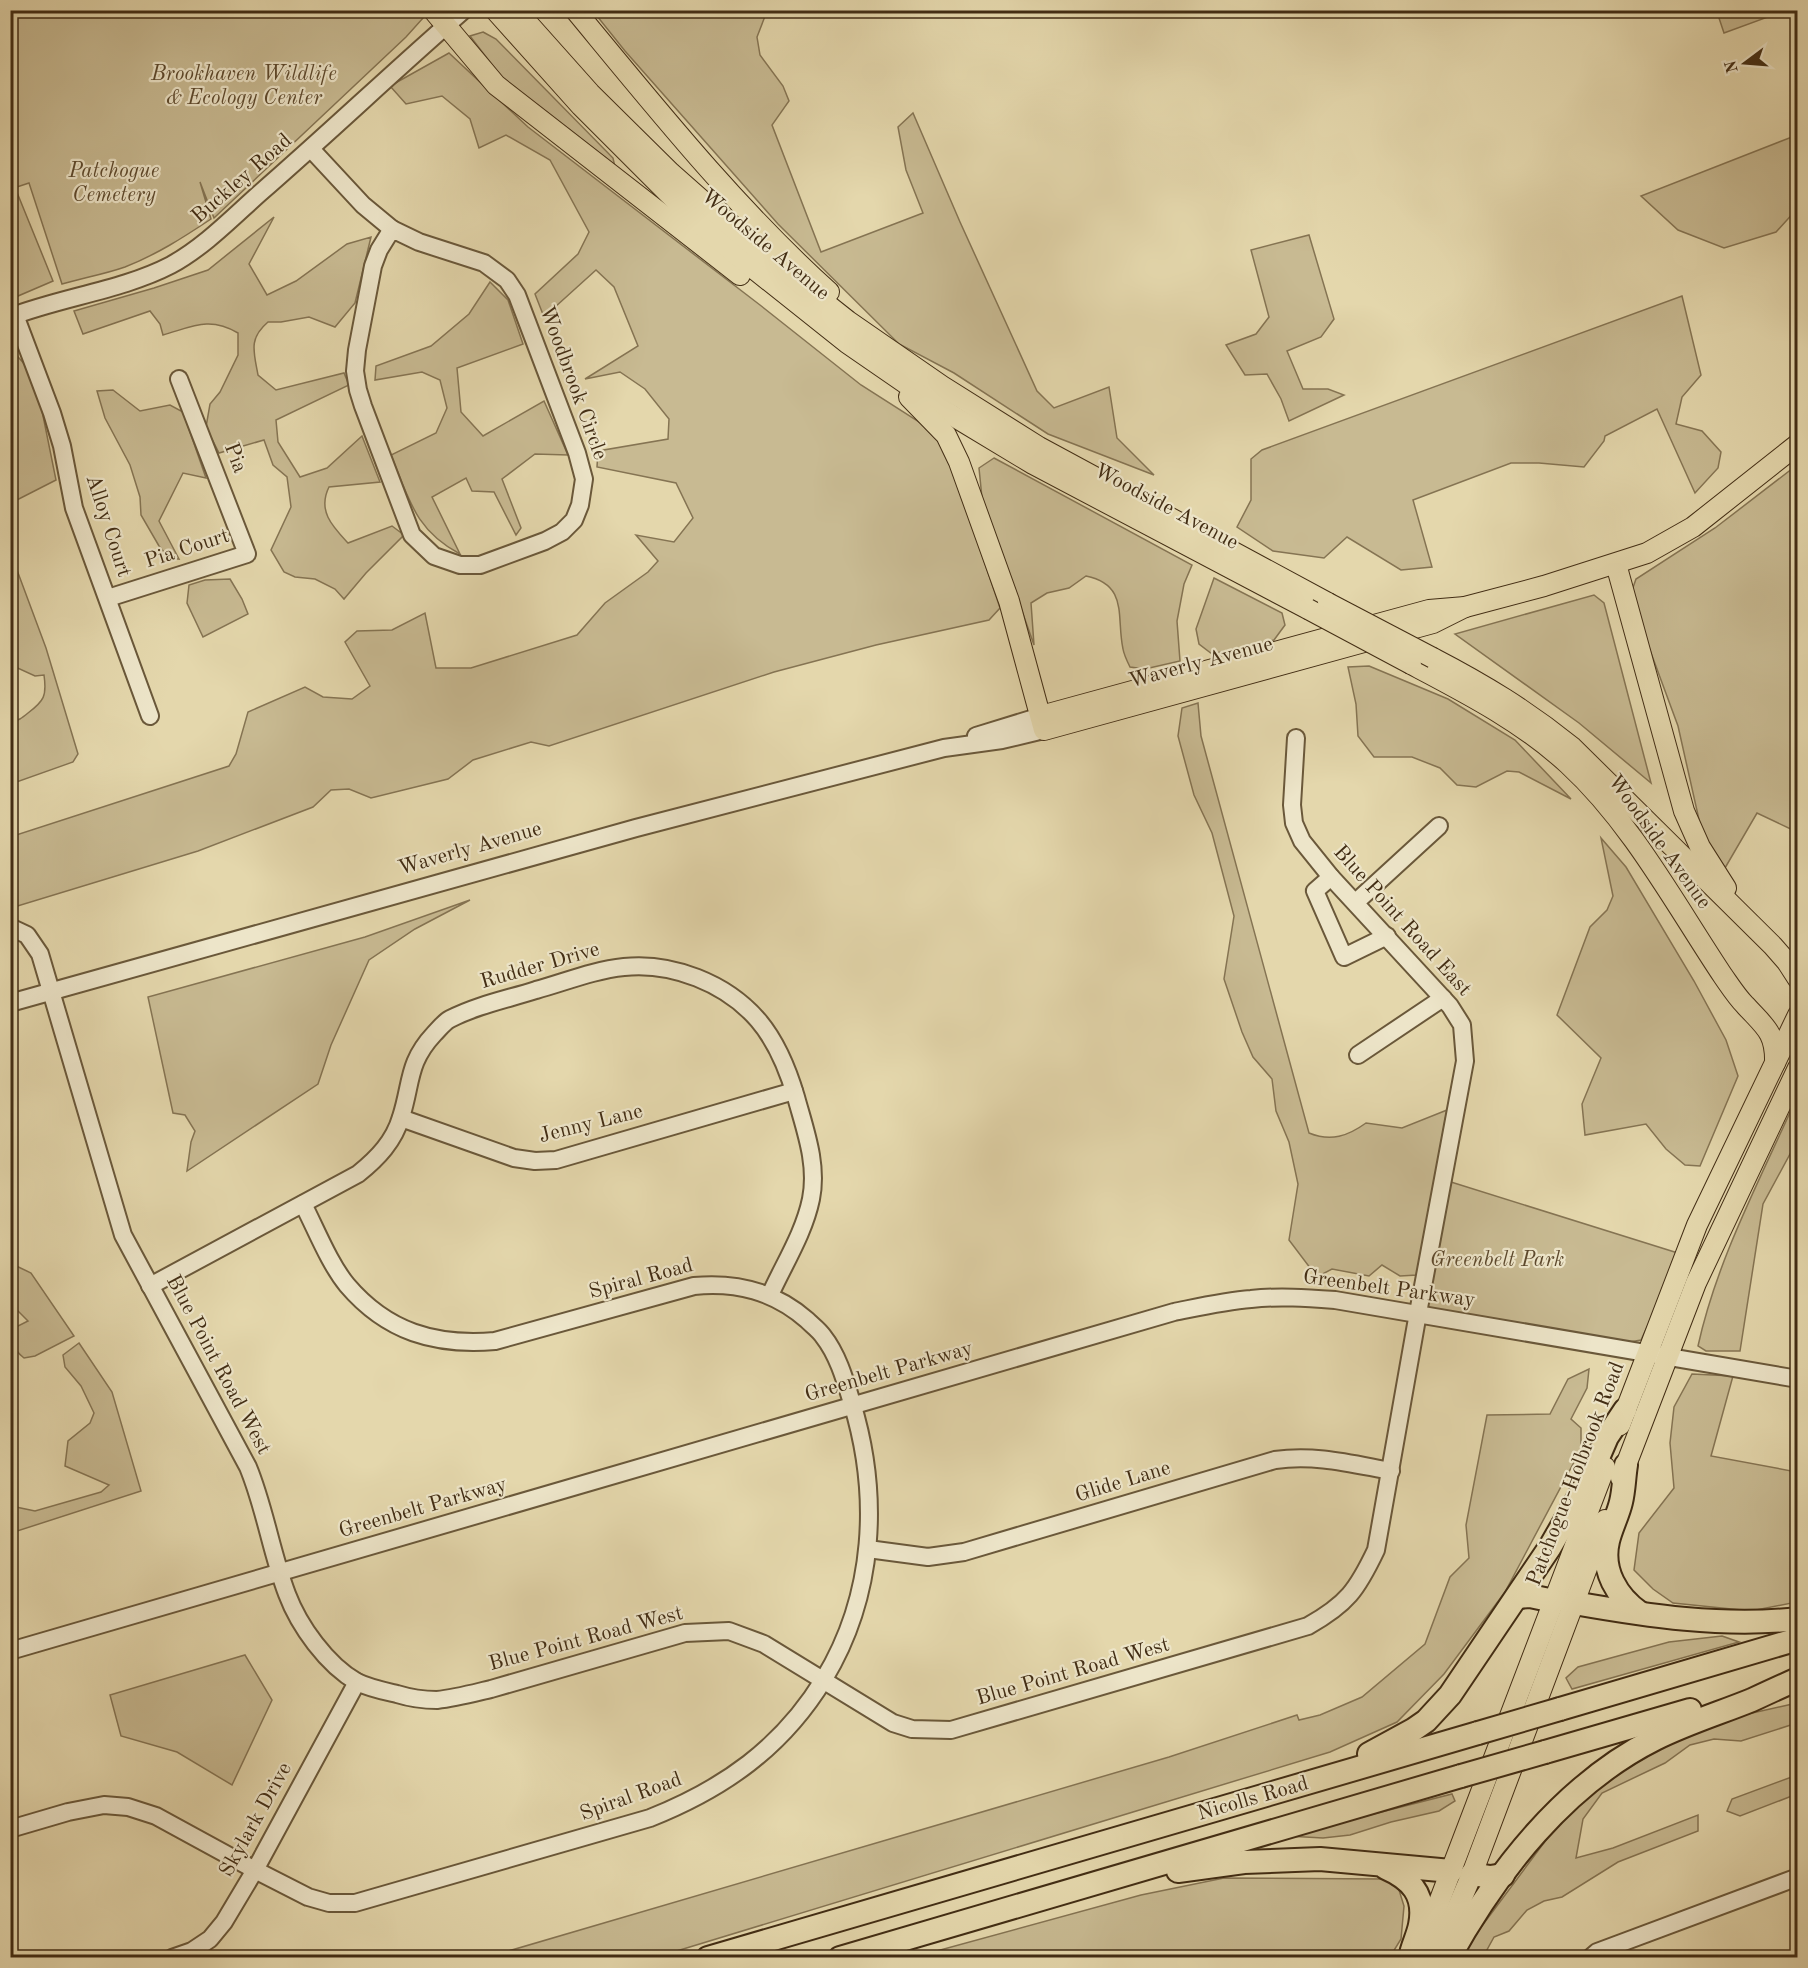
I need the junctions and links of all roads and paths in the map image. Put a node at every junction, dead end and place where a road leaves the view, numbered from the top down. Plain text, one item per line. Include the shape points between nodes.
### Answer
1 (433, 10) edge
2 (464, 10) edge
3 (575, 10) edge
4 (505, 14) edge
5 (446, 27) junction
6 (311, 149) junction
7 (392, 229) junction
8 (13, 316) edge
9 (824, 325) junction
10 (895, 354) junction
11 (871, 360) junction
12 (179, 380) dead end
13 (1797, 444) edge
14 (1202, 544) junction
15 (247, 554) joint
16 (1224, 555) junction
17 (1616, 564) junction
18 (108, 598) junction
19 (150, 716) dead end
20 (1043, 723) junction
21 (1296, 738) dead end
22 (1439, 826) dead end
23 (1331, 877) junction
24 (1356, 902) junction
25 (10, 927) edge
26 (1753, 927) junction
27 (1387, 936) junction
28 (1773, 946) junction
29 (1797, 951) edge
30 (1797, 979) edge
31 (51, 992) junction
32 (1443, 998) junction
33 (10, 1003) edge
34 (1797, 1015) edge
35 (1358, 1055) dead end
36 (1775, 1063) junction
37 (1797, 1068) edge
38 (794, 1091) junction
39 (401, 1118) junction
40 (303, 1204) junction
41 (150, 1286) junction
42 (770, 1295) junction
43 (1418, 1314) junction
44 (1647, 1353) junction
45 (1667, 1357) junction
46 (1797, 1379) edge
47 (853, 1407) junction
48 (1625, 1410) junction
49 (1626, 1465) junction
50 (1391, 1471) junction
51 (868, 1549) junction
52 (280, 1574) junction
53 (1518, 1597) junction
54 (1564, 1602) junction
55 (1640, 1613) junction
56 (1797, 1619) edge
57 (1797, 1640) edge
58 (10, 1651) edge
59 (1797, 1679) edge
60 (824, 1680) junction
61 (357, 1682) junction
62 (1249, 1800) junction
63 (10, 1829) edge
64 (1376, 1864) junction
65 (255, 1870) junction
66 (1462, 1873) junction
67 (1503, 1875) junction
68 (1797, 1877) edge
69 (1053, 1895) junction
70 (172, 1958) edge
71 (708, 1958) edge
72 (840, 1958) edge
73 (1410, 1958) edge
74 (1417, 1958) edge
75 (1436, 1958) edge
76 (1449, 1958) edge
77 (1590, 1958) edge

1 - 5 main road
2 - 5 street, Buckley Road
3 - 10 main road via 743,208
4 - 9 main road, Woodside Avenue via 581,106 690,215
4 - 10 main road, Woodside Avenue via 671,173 801,285
5 - 6 street, Buckley Road
5 - 9 main road via 484,72 534,116 773,301
6 - 7 street, Woodbrook Circle via 363,205
6 - 8 street, Buckley Road via 204,242 172,264
7 - 7 street, Woodbrook Circle via 484,263 507,280 517,295 584,479 574,520 545,541 480,565 460,565 435,556 412,535 363,406 355,371 373,266
8 - 18 street, Alloy Court via 52,413 74,508
9 - 11 main road, Woodside Avenue
10 - 14 main road, Woodside Avenue
11 - 14 main road, Woodside Avenue via 1033,464
11 - 20 main road via 931,418 955,451 1000,575
12 - 15 street, Pia
13 - 17 main road, Waverly Avenue via 1678,537
14 - 16 main road, Woodside Avenue
15 - 18 street, Pia Court
16 - 26 main road, Woodside Avenue, bridge via 1433,658 1510,700 1543,723
16 - 36 main road, Woodside Avenue, bridge via 1308,609 1475,697 1561,758 1595,791 1736,994 1767,1028 1774,1041
17 - 20 main road, Waverly Avenue via 1465,607 1429,610
17 - 26 main road via 1684,811 1709,864
18 - 19 street, Alloy Court
20 - 31 street, Waverly Avenue via 998,728 944,748 600,838
21 - 23 street, Blue Point Road East via 1294,823 1309,852
22 - 24 street
23 - 24 street, Blue Point Road East
23 - 27 street via 1315,891 1344,957
24 - 27 street, Blue Point Road East
25 - 31 street, Blue Point Road West via 27,936 40,954
26 - 28 main road, Woodside Avenue
27 - 32 street, Blue Point Road East
28 - 29 main road
28 - 30 main road, Woodside Avenue
31 - 33 street, Waverly Avenue
31 - 41 street, Blue Point Road West via 123,1235
32 - 35 street
32 - 43 street, Blue Point Road East via 1462,1025 1465,1061
34 - 36 main road, Patchogue-Holbrook Road
36 - 44 main road, Patchogue-Holbrook Road via 1697,1225
37 - 45 main road, Patchogue-Holbrook Road via 1720,1229
38 - 39 street, Jenny Lane via 556,1160 514,1158
38 - 39 street, Rudder Drive via 771,1038 738,1002 706,981 680,972 624,967 598,971 448,1020 420,1052 411,1070
38 - 42 street, Rudder Drive via 812,1161 811,1201
39 - 40 street, Rudder Drive via 389,1145 375,1160 358,1174
40 - 41 street, Rudder Drive
40 - 42 street, Spiral Road via 346,1284 369,1308 392,1323 434,1340 466,1344 495,1341 694,1286 744,1287
41 - 52 street, Blue Point Road West via 248,1467
42 - 47 street, Spiral Road via 792,1307 823,1335
43 - 44 street, Greenbelt Parkway
43 - 47 street, Greenbelt Parkway via 1305,1298 1213,1304 1173,1312
43 - 50 street, Blue Point Road West
44 - 45 street, Greenbelt Parkway
44 - 48 main road, Patchogue-Holbrook Road
45 - 46 street, Greenbelt Parkway
45 - 49 main road, Patchogue-Holbrook Road
47 - 51 street, Spiral Road via 868,1474
47 - 52 street, Greenbelt Parkway
48 - 53 highway via 1606,1437 1564,1525
48 - 54 main road, Patchogue-Holbrook Road
49 - 54 main road, Patchogue-Holbrook Road
49 - 55 highway via 1621,1502 1607,1543 1607,1562 1618,1592
50 - 51 street, Glide Lane via 1318,1457 1293,1457 964,1552 928,1557
50 - 60 street, Blue Point Road West via 1376,1550 1365,1572 1350,1595 1331,1613 1308,1626 951,1730 912,1729 893,1723
51 - 60 street, Spiral Road via 853,1620
52 - 58 street, Greenbelt Parkway
52 - 61 street, Blue Point Road West via 309,1635 329,1660
53 - 54 highway
53 - 62 highway via 1450,1695 1426,1720 1370,1754
54 - 55 highway
54 - 66 main road, Patchogue-Holbrook Road
55 - 56 highway via 1715,1622
57 - 62 highway, Nicolls Road, bridge
59 - 67 highway via 1672,1731 1617,1761 1569,1800
59 - 69 highway, Nicolls Road, bridge
60 - 61 street, Blue Point Road West via 764,1644 729,1631 708,1631 685,1633 459,1697 410,1698
60 - 65 street, Spiral Road via 757,1757 718,1786 650,1818 355,1903 329,1903 308,1897
61 - 65 street, Skylark Drive
62 - 71 highway, Nicolls Road
63 - 65 street, Spiral Road via 104,1805 128,1807 156,1816
64 - 66 highway
64 - 69 highway via 1320,1859 1244,1862 1166,1873 1102,1890
64 - 73 highway via 1407,1879 1419,1899 1420,1926
65 - 70 street, Skylark Drive via 210,1939
66 - 67 highway
66 - 74 main road, Patchogue-Holbrook Road
66 - 75 main road, Patchogue-Holbrook Road
67 - 76 highway
68 - 77 street via 1597,1952
69 - 72 highway, Nicolls Road

